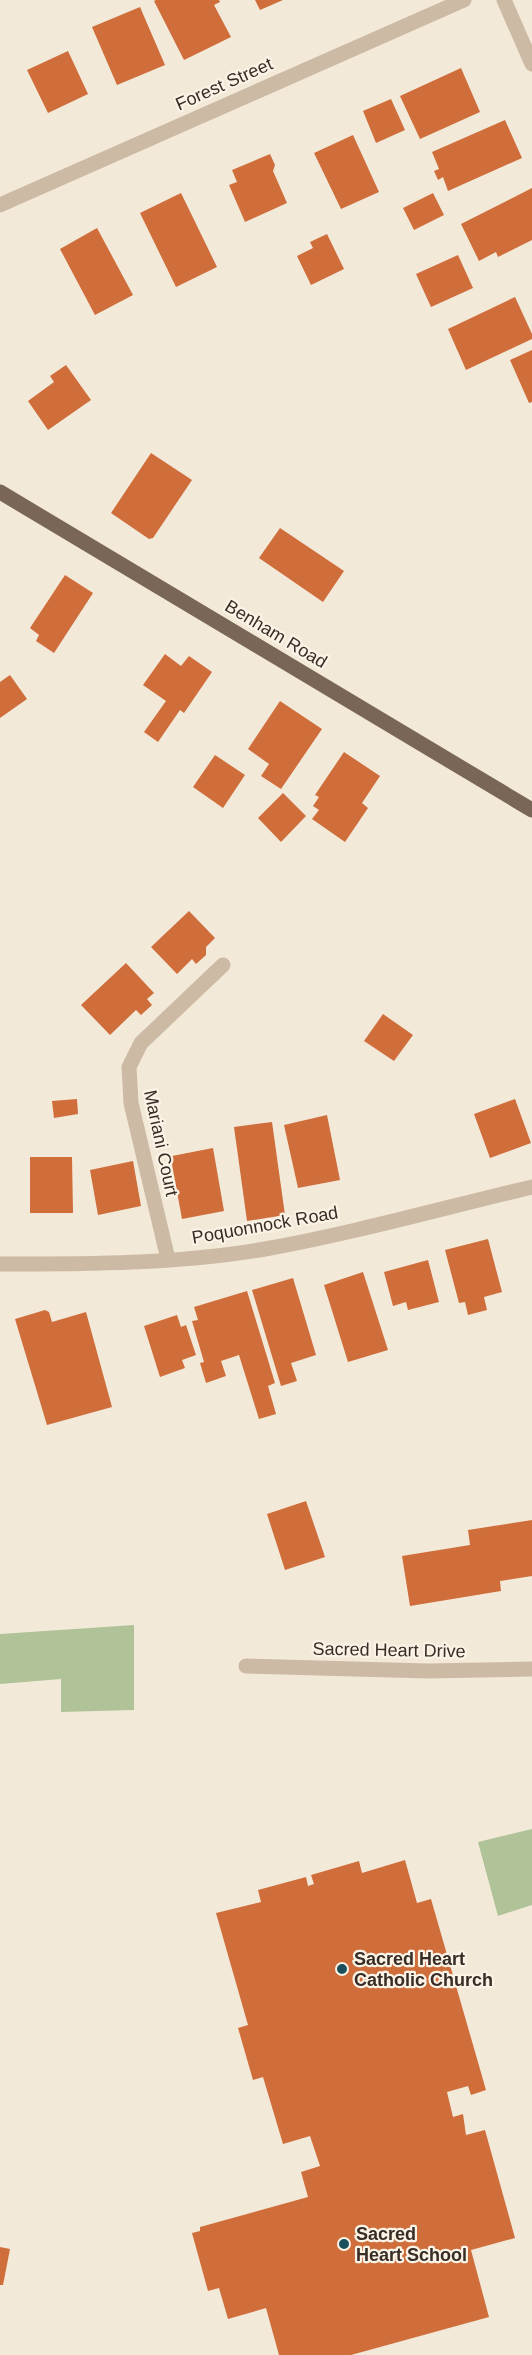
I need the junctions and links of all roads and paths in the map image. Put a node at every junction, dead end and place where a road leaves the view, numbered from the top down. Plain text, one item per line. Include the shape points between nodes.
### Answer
1 (464, 0) edge
2 (504, 0) edge
3 (532, 64) edge
4 (0, 205) edge
5 (0, 492) edge
6 (532, 810) edge
7 (223, 965) dead end
8 (532, 1187) edge
9 (168, 1259) junction
10 (0, 1264) edge
11 (246, 1666) dead end
12 (532, 1669) edge

1 - 4 street, Forest Street
2 - 3 street
5 - 6 main road, Benham Road
7 - 9 street, Mariani Court via 141,1043 129,1067 131,1103
8 - 9 street, Poquonnock Road via 264,1249
9 - 10 street, Poquonnock Road
11 - 12 street, Sacred Heart Drive via 428,1671

